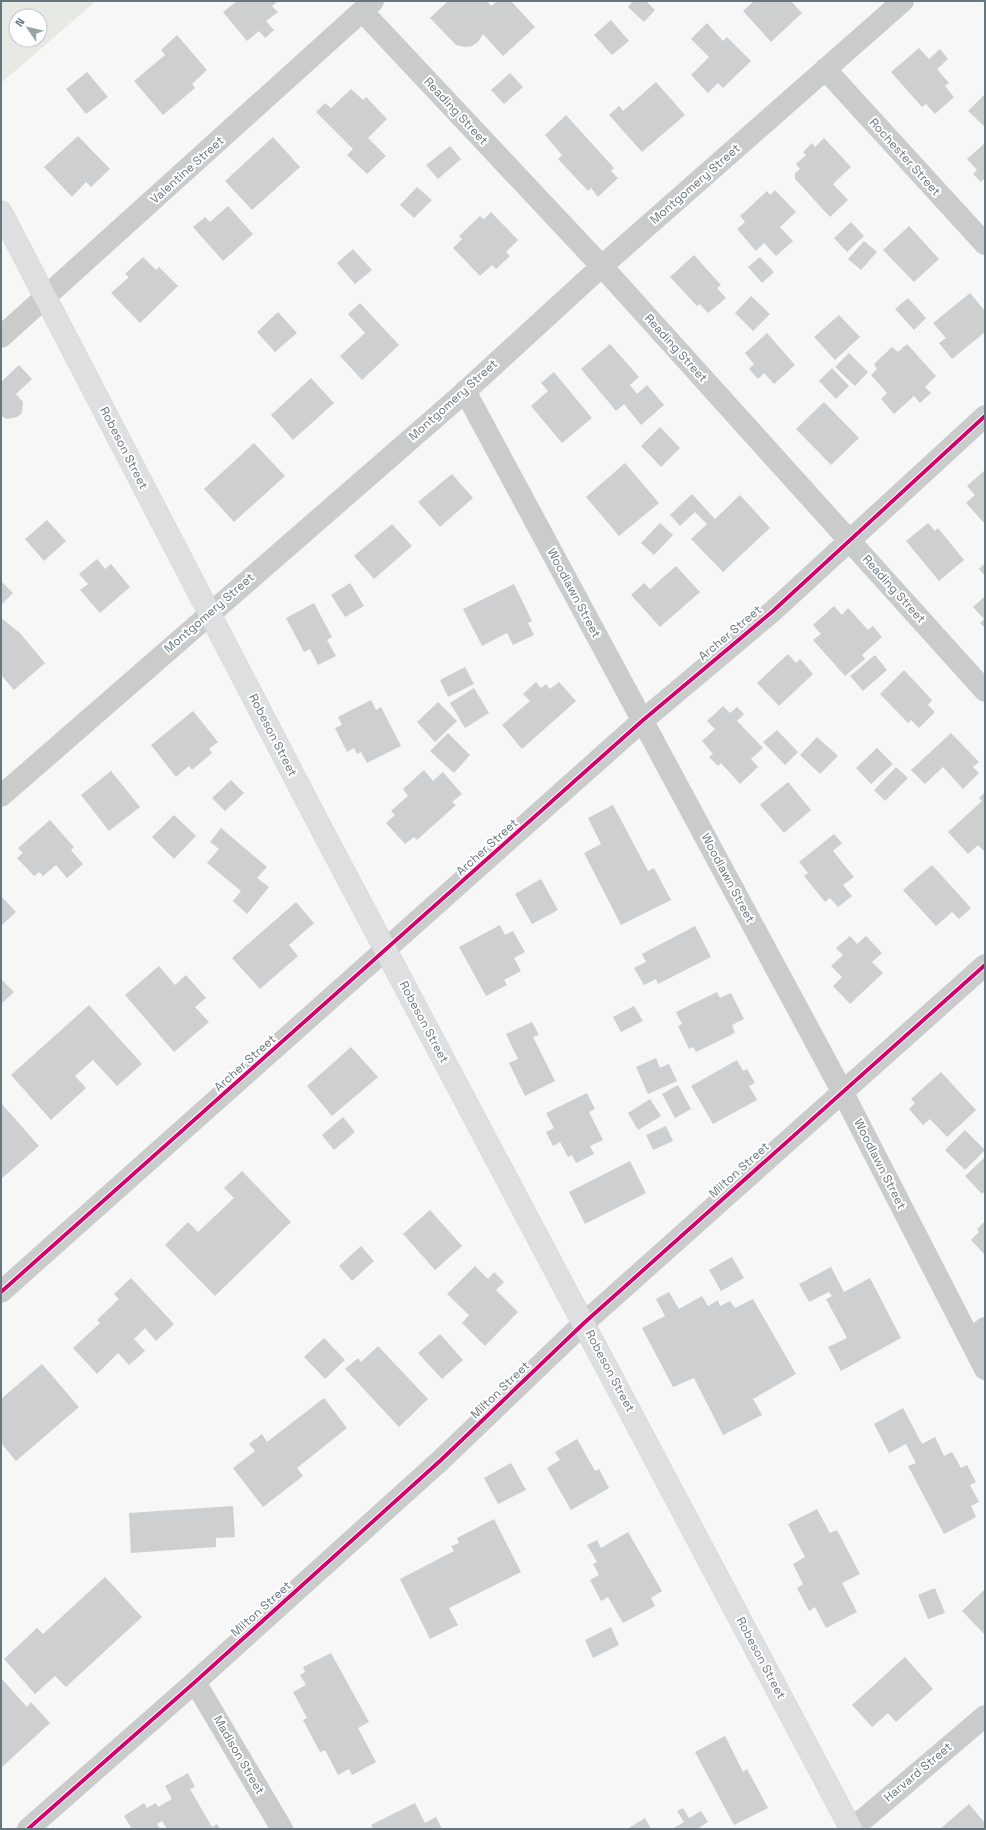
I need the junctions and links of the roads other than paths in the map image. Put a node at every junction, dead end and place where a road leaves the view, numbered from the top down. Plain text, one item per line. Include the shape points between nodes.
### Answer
1 (903, 1) edge
2 (367, 6) edge
3 (825, 69) junction
4 (1, 212) edge
5 (985, 244) edge
6 (602, 266) junction
7 (46, 298) junction
8 (1, 337) edge
9 (465, 391) junction
10 (985, 416) edge
11 (850, 540) junction
12 (209, 613) junction
13 (985, 691) edge
14 (642, 721) junction
15 (1, 796) edge
16 (386, 951) junction
17 (985, 965) edge
18 (842, 1091) junction
19 (1, 1292) edge
20 (584, 1323) junction
21 (978, 1334) edge
22 (985, 1369) edge
23 (195, 1682) junction
24 (985, 1716) edge
25 (28, 1829) edge
26 (282, 1829) edge
27 (852, 1829) edge

1 - 3 street, Montgomery Street
2 - 6 street, Reading Street
2 - 7 street, Valentine Street
3 - 5 street, Rochester Street
3 - 6 street, Montgomery Street
4 - 7 main road, Robeson Street
6 - 9 street, Montgomery Street
6 - 11 street, Reading Street
7 - 8 street, Valentine Street
7 - 12 main road, Robeson Street
9 - 12 street, Montgomery Street
9 - 14 street, Woodlawn Street
10 - 11 street, Archer Street
11 - 13 street, Reading Street
11 - 14 street, Archer Street via 773,611
12 - 15 street, Montgomery Street
12 - 16 main road, Robeson Street
14 - 16 street, Archer Street
14 - 18 street, Woodlawn Street
16 - 19 street, Archer Street
16 - 20 main road, Robeson Street
17 - 18 street, Milton Street
18 - 20 street, Milton Street
18 - 21 street, Woodlawn Street
20 - 23 street, Milton Street via 441,1460
20 - 27 main road, Robeson Street
21 - 22 street, Woodlawn Street
23 - 25 street, Milton Street
23 - 26 street, Madison Street
24 - 27 street, Harvard Street

